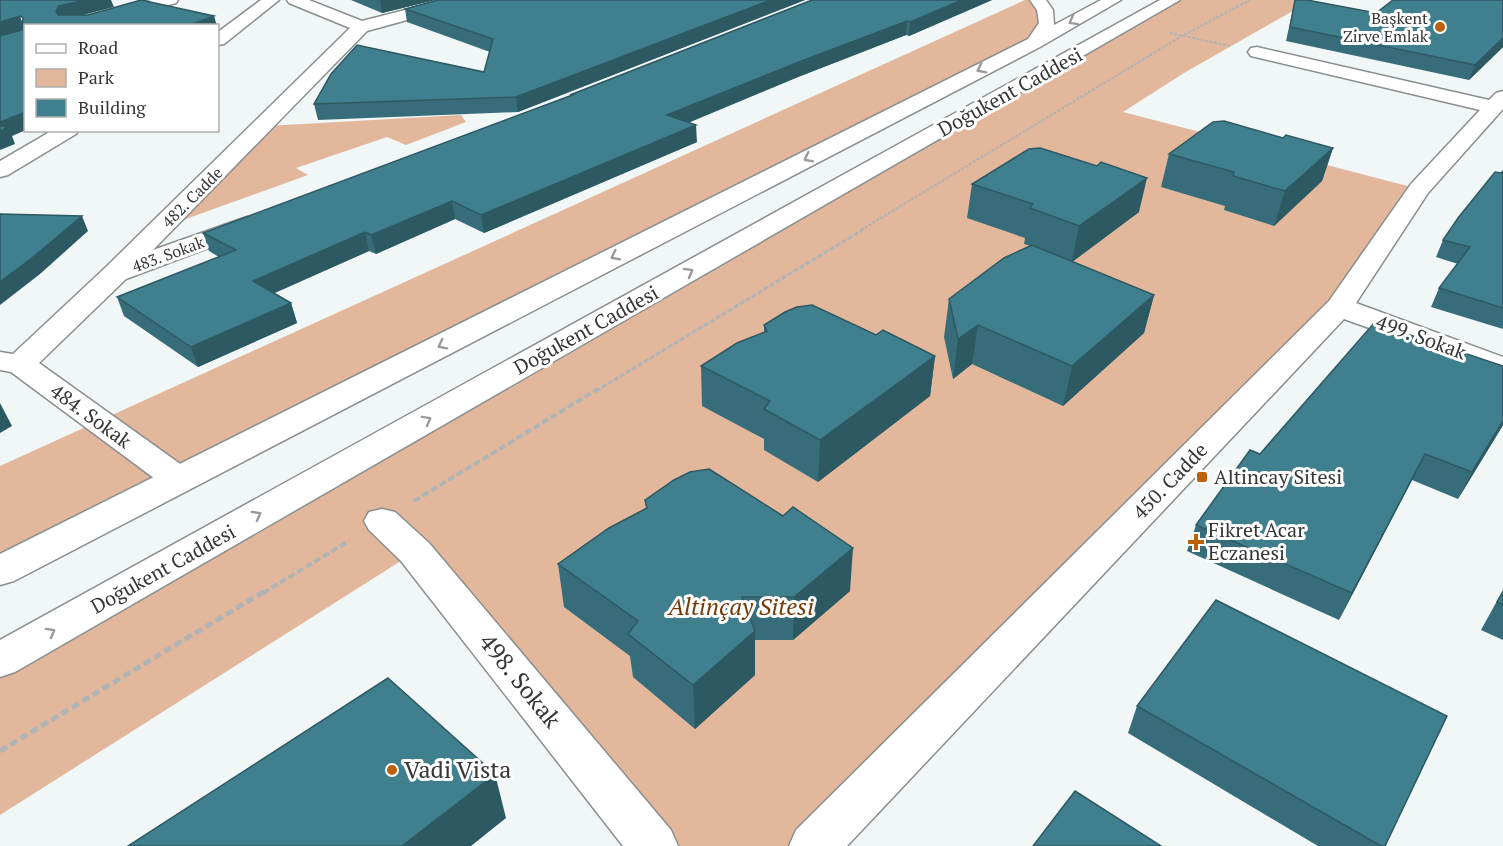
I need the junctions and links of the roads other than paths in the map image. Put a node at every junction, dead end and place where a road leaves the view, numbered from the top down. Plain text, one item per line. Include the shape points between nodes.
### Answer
1 (170, 0) edge
2 (271, 0) edge
3 (295, 0) edge
4 (463, 0) edge
5 (1038, 0) edge
6 (1081, 0) edge
7 (1108, 2) edge
8 (1158, 4) edge
9 (79, 24) edge
10 (362, 27) junction
11 (219, 39) edge
12 (1034, 43) junction
13 (1257, 52) dead end
14 (1491, 115) edge
15 (66, 132) edge
16 (0, 170) edge
17 (270, 216) edge
18 (116, 273) junction
19 (1339, 307) junction
20 (10, 362) edge
21 (1503, 367) edge
22 (178, 479) junction
23 (382, 521) road end
24 (0, 571) edge
25 (0, 660) edge
26 (653, 846) edge
27 (814, 846) edge

1 - 9 street
2 - 11 street
3 - 10 street
4 - 10 street
5 - 12 street via 1047,23
6 - 7 street
7 - 8 street
7 -> 12 street, Doğukent Caddesi
25 -> 8 street, Doğukent Caddesi
10 - 18 street, 482. Cadde
12 -> 22 street, Doğukent Caddesi
13 - 14 street
14 - 19 street, 450. Cadde via 1419,189
15 - 16 street
17 - 18 street, 483. Sokak
18 - 20 street, 482. Cadde
19 - 21 street, 499. Sokak
19 - 27 street, 450. Cadde
20 - 22 street, 484. Sokak
22 - 24 street, Doğukent Caddesi
23 - 26 street, 498. Sokak via 415,552

